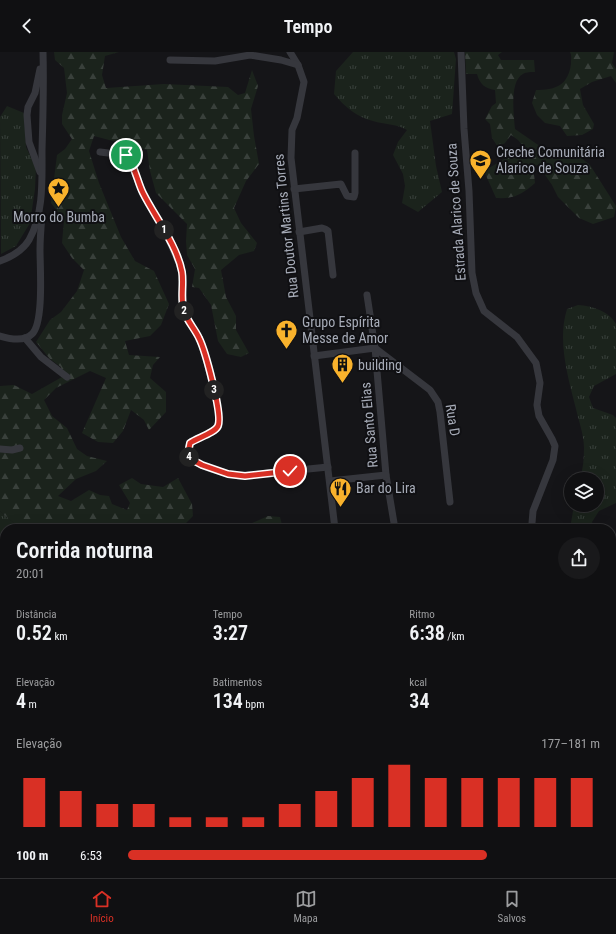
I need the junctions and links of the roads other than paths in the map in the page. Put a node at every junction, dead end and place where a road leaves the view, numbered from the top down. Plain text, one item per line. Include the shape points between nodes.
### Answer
1 (43, 52) edge
2 (290, 52) edge
3 (461, 52) edge
4 (170, 60) dead end
5 (298, 65) junction
6 (100, 152) dead end
7 (355, 153) dead end
8 (42, 182) junction
9 (294, 189) junction
10 (38, 216) junction
11 (299, 232) junction
12 (0, 261) edge
13 (333, 275) dead end
14 (366, 295) dead end
15 (0, 336) edge
16 (25, 338) junction
17 (375, 348) junction
18 (314, 356) junction
19 (67, 378) dead end
20 (20, 448) dead end
21 (0, 449) edge
22 (328, 467) junction
23 (386, 475) junction
24 (330, 481) junction
25 (450, 502) dead end
26 (334, 524) edge
27 (394, 524) edge
28 (533, 524) edge

1 - 8 street
1 - 8 street via 35,93 27,115 29,142
2 - 5 street, Rua Doutor Martins Torres
3 - 28 street, Estrada Alarico de Souza via 464,130 470,191 472,273 476,294 484,311 517,337 536,363 540,383 537,405 539,416 555,446 553,460 533,511
4 - 5 street via 215,61 250,55
5 - 9 street, Rua Doutor Martins Torres via 304,82 292,130
6 - 22 street via 126,155 130,160 138,183 165,231 182,271 184,312 205,353 219,413 219,426 216,430 190,443 189,458 202,465 238,476
7 - 9 street via 354,197 347,196 341,184
8 - 10 street
9 - 11 street, Rua Doutor Martins Torres
10 - 12 street via 28,241 9,258
10 - 16 street via 42,216 40,305 34,332
11 - 13 street via 322,228 328,232
11 - 18 street, Rua Doutor Martins Torres
14 - 17 street, Rua Santo Elias
15 - 16 street
16 - 19 street via 41,358
17 - 18 street
17 - 23 street, Rua Santo Elias
17 - 25 street, Rua D via 430,390 438,402
18 - 22 street, Rua Doutor Martins Torres
20 - 21 street
22 - 24 street, Rua Doutor Martins Torres
23 - 24 street
23 - 27 street, Rua Santo Elias
24 - 26 street, Rua Doutor Martins Torres

